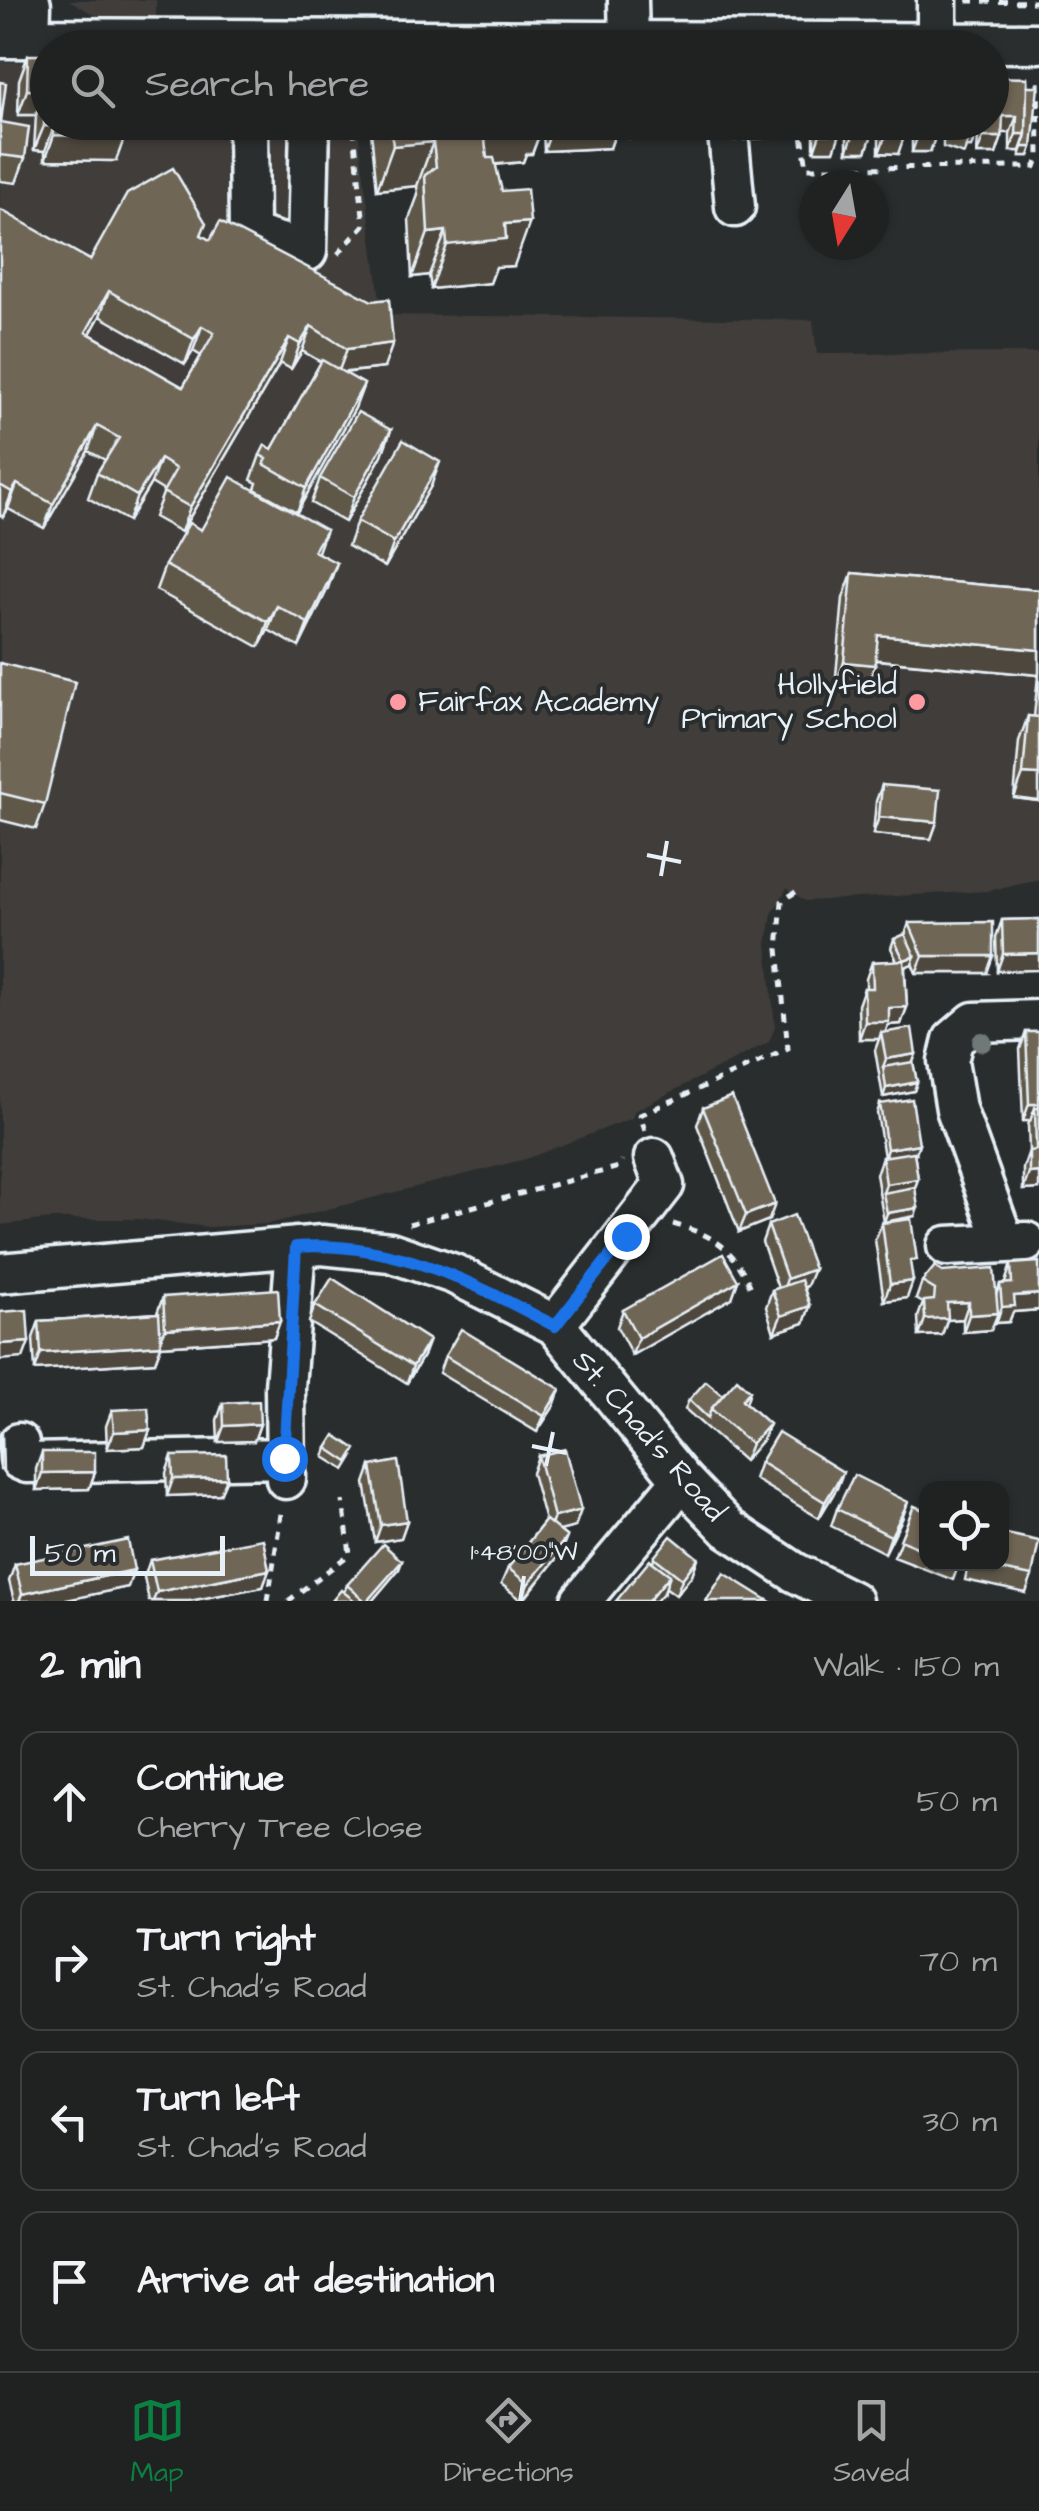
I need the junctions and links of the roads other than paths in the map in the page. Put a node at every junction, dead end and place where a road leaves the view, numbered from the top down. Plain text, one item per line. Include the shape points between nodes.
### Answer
1 (628, 0) edge
2 (937, 0) edge
3 (12, 17) edge
4 (163, 30) edge
5 (629, 30) edge
6 (937, 30) edge
7 (1009, 44) edge
8 (1038, 44) edge
9 (248, 140) edge
10 (310, 140) edge
11 (729, 140) edge
12 (736, 207) dead end
13 (1039, 1020) edge
14 (652, 1152) road end
15 (947, 1246) dead end
16 (296, 1247) junction
17 (0, 1273) edge
18 (555, 1326) junction
19 (19, 1444) dead end
20 (682, 1480) junction
21 (580, 1601) edge
22 (852, 1601) edge

1 - 5 street
2 - 6 street
3 - 4 street
7 - 8 street
9 - 10 street via 248,234 307,251
11 - 12 street
13 - 15 street via 974,1022 953,1040 948,1061 956,1110 1016,1242
14 - 18 street, St. Chad's Road via 664,1185
16 - 17 street, St. Chad's Road
16 - 18 street, St. Chad's Road via 390,1252 454,1274
16 - 19 street via 285,1469 27,1463 20,1460
18 - 20 street, St. Chad's Road
20 - 21 street
20 - 22 street, St. Chad's Road via 730,1528

